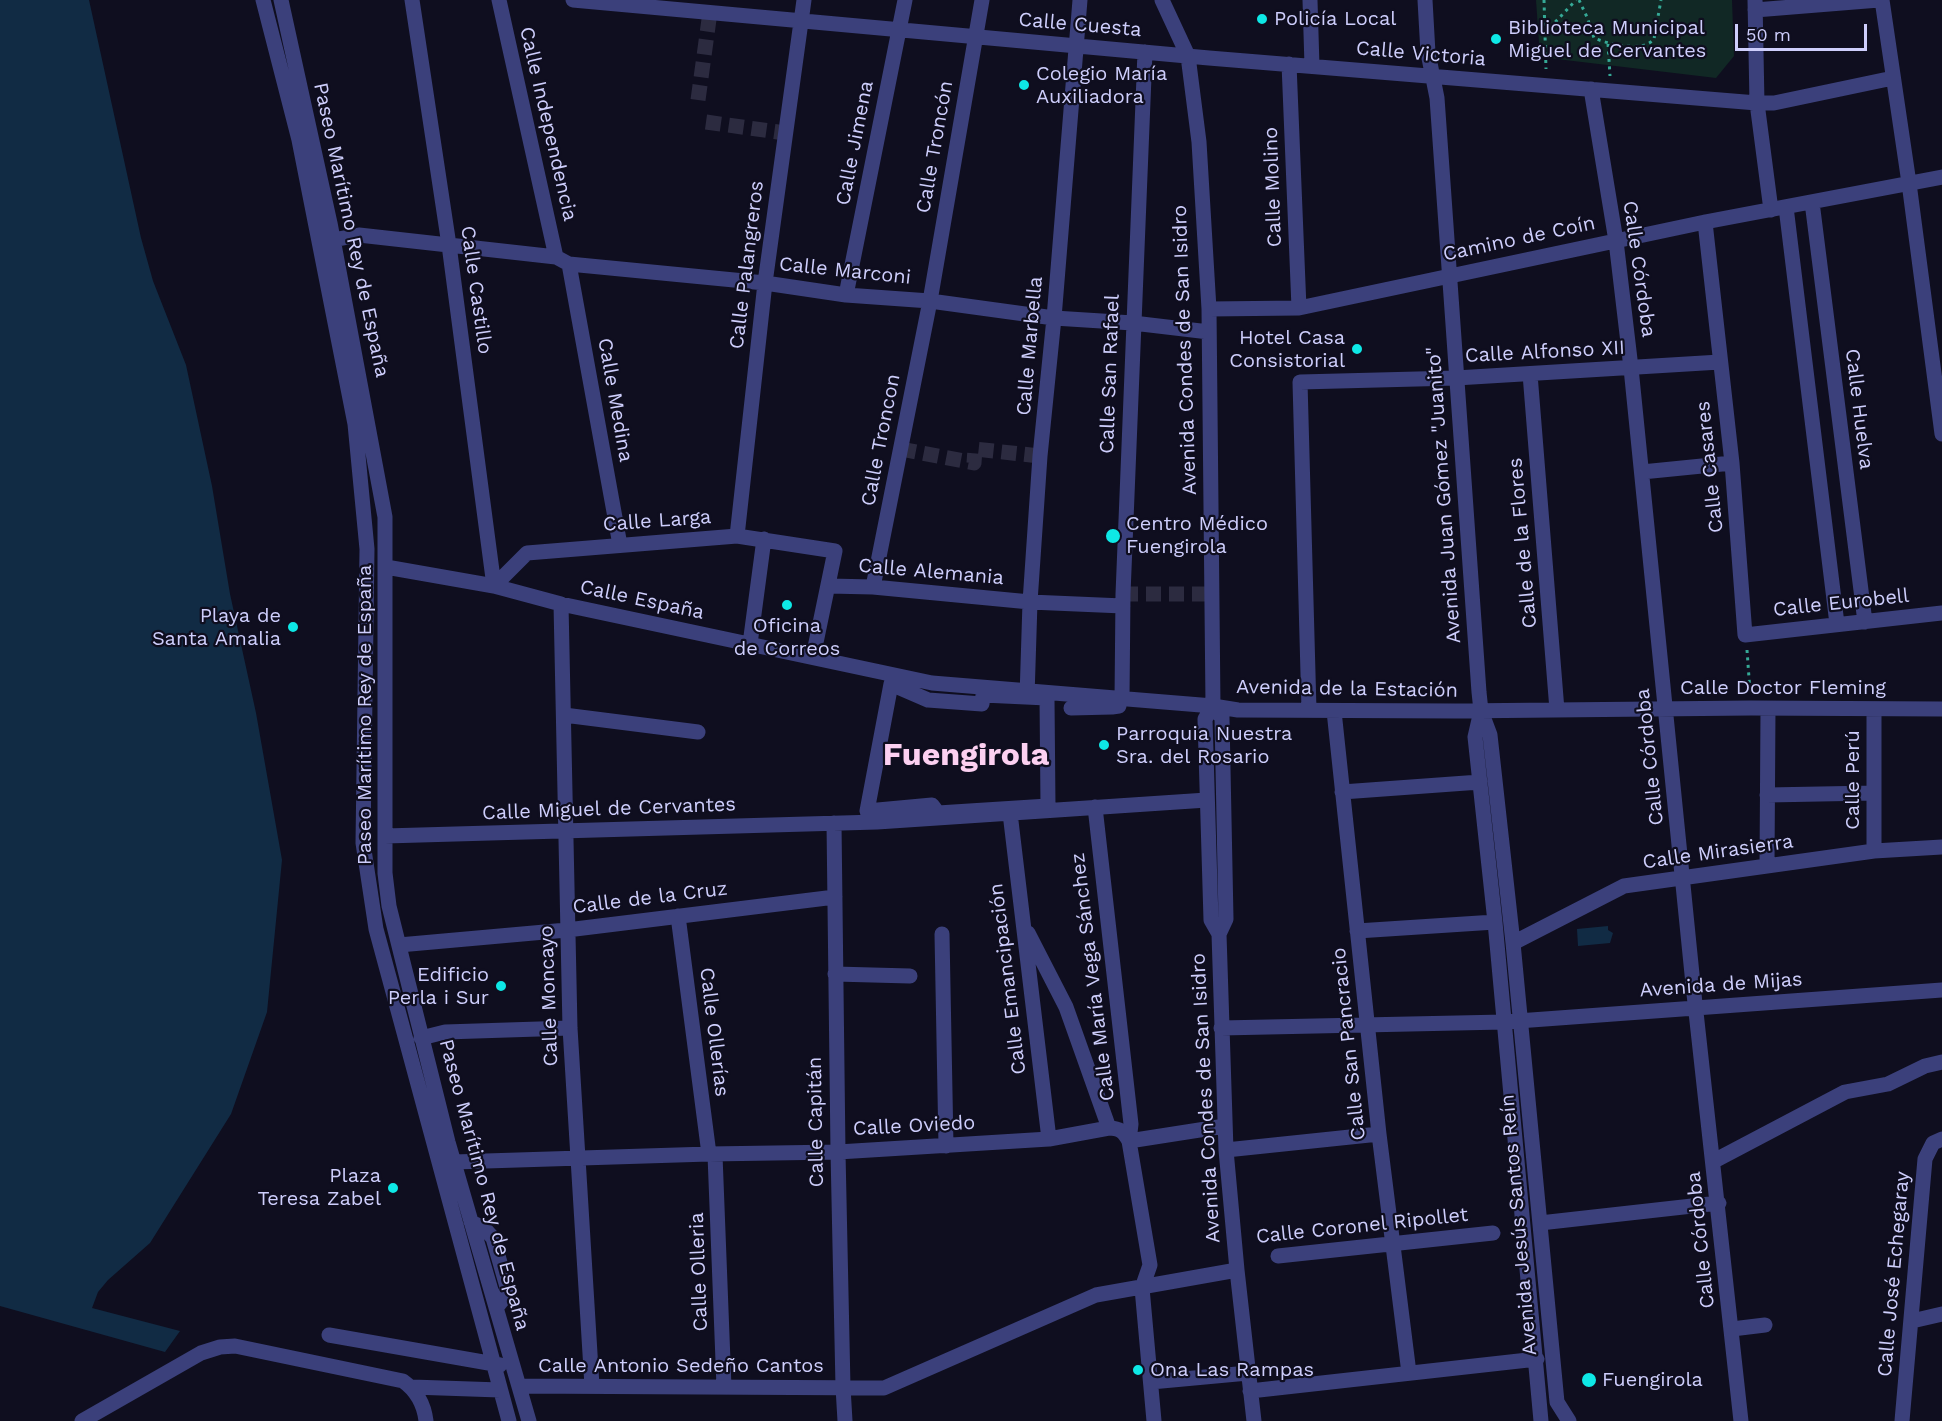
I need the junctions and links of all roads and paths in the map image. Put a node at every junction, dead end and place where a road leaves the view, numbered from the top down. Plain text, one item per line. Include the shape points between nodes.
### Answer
1 (262, 0) edge
2 (281, 0) edge
3 (412, 0) edge
4 (499, 0) edge
5 (573, 0) edge
6 (804, 0) edge
7 (905, 0) edge
8 (982, 0) edge
9 (1080, 0) edge
10 (1162, 0) edge
11 (1310, 0) edge
12 (1425, 0) edge
13 (1544, 0) edge
14 (1577, 0) edge
15 (1661, 0) edge
16 (1880, 0) edge
17 (1853, 1) edge
18 (1755, 5) edge
19 (710, 6) edge
20 (802, 21) junction
21 (899, 30) junction
22 (1545, 33) junction
23 (975, 36) junction
24 (1608, 43) junction
25 (1076, 46) junction
26 (1145, 52) junction
27 (1188, 56) junction
28 (1289, 64) junction
29 (1312, 66) junction
30 (1433, 76) junction
31 (1610, 76) dead end
32 (1893, 78) junction
33 (1546, 86) junction
34 (1591, 89) junction
35 (1757, 103) junction
36 (1942, 177) edge
37 (1909, 183) junction
38 (1812, 202) junction
39 (1786, 207) junction
40 (1771, 210) junction
41 (1705, 222) junction
42 (333, 240) junction
43 (1616, 240) junction
44 (449, 244) junction
45 (562, 261) junction
46 (1449, 275) junction
47 (765, 283) junction
48 (846, 295) junction
49 (930, 301) junction
50 (1299, 308) junction
51 (1209, 309) junction
52 (1054, 318) junction
53 (1133, 323) junction
54 (1209, 332) junction
55 (1720, 362) junction
56 (1631, 368) junction
57 (1938, 373) edge
58 (1530, 374) junction
59 (1456, 378) junction
60 (1942, 434) edge
61 (1732, 463) junction
62 (1642, 472) junction
63 (737, 536) junction
64 (764, 539) junction
65 (620, 545) junction
66 (386, 567) junction
67 (494, 585) junction
68 (829, 586) junction
69 (873, 587) junction
70 (1030, 602) junction
71 (561, 604) junction
72 (1123, 606) junction
73 (1942, 613) edge
74 (1865, 622) junction
75 (1838, 624) junction
76 (1745, 635) junction
77 (750, 644) junction
78 (813, 657) junction
79 (907, 678) junction
80 (1028, 694) junction
81 (978, 699) dead end
82 (1122, 699) junction
83 (1140, 700) junction
84 (1213, 706) junction
85 (1071, 708) dead end
86 (1751, 708) junction
87 (1666, 709) junction
88 (1768, 709) junction
89 (1874, 709) junction
90 (1942, 709) edge
91 (1309, 710) junction
92 (1557, 710) junction
93 (1334, 711) junction
94 (1481, 711) junction
95 (564, 715) junction
96 (698, 732) dead end
97 (1480, 782) junction
98 (1342, 792) junction
99 (1873, 793) junction
100 (1767, 795) junction
101 (1131, 796) dead end
102 (1207, 796) junction
103 (1095, 807) junction
104 (925, 811) dead end
105 (1010, 813) junction
106 (1216, 819) dead end
107 (877, 822) junction
108 (834, 823) junction
109 (566, 831) junction
110 (385, 836) junction
111 (1942, 847) edge
112 (1874, 851) junction
113 (1767, 866) junction
114 (1684, 878) junction
115 (835, 897) junction
116 (678, 916) junction
117 (1226, 919) junction
118 (1022, 922) junction
119 (1495, 922) junction
120 (567, 930) junction
121 (1357, 931) junction
122 (942, 934) dead end
123 (1218, 934) junction
124 (1513, 943) junction
125 (399, 945) junction
126 (836, 974) junction
127 (910, 976) dead end
128 (1942, 990) edge
129 (1696, 1008) junction
130 (1521, 1021) junction
131 (1503, 1022) junction
132 (1368, 1024) junction
133 (570, 1028) junction
134 (1221, 1028) junction
135 (422, 1038) junction
136 (1942, 1062) edge
137 (1225, 1126) junction
138 (1109, 1128) junction
139 (1379, 1134) junction
140 (1049, 1139) junction
141 (1942, 1139) edge
142 (1129, 1141) junction
143 (946, 1146) junction
144 (1226, 1150) junction
145 (838, 1152) junction
146 (712, 1154) junction
147 (577, 1158) junction
148 (1714, 1161) junction
149 (454, 1162) junction
150 (1719, 1203) junction
151 (1540, 1223) junction
152 (1493, 1233) dead end
153 (1394, 1244) junction
154 (1278, 1256) dead end
155 (1237, 1265) junction
156 (1142, 1288) junction
157 (1942, 1314) edge
158 (1912, 1321) junction
159 (1765, 1325) dead end
160 (1732, 1329) junction
161 (329, 1335) dead end
162 (1537, 1359) junction
163 (492, 1364) junction
164 (513, 1367) junction
165 (1248, 1373) junction
166 (1409, 1373) junction
167 (1151, 1382) junction
168 (519, 1386) junction
169 (592, 1386) junction
170 (412, 1387) junction
171 (724, 1387) junction
172 (843, 1388) junction
173 (500, 1390) junction
174 (1250, 1391) junction
175 (82, 1421) edge
176 (426, 1421) edge
177 (509, 1421) edge
178 (529, 1421) edge
179 (845, 1421) edge
180 (1154, 1421) edge
181 (1254, 1421) edge
182 (1541, 1421) edge
183 (1569, 1421) edge
184 (1741, 1421) edge
185 (1902, 1421) edge

1 - 163 street via 299,140 355,424 367,549 363,843 376,929
2 - 42 street, Paseo Marítimo Rey de España
3 - 44 street, Calle Castillo
4 - 45 street, Calle Independencia
5 - 19 street, Calle Cuesta
6 - 20 street, Calle Palangreros
7 - 21 street, Calle Jimena
8 - 23 street, Calle Troncón
9 - 25 street, Calle Marbella
10 - 27 street, Avenida Condes de San Isidro
11 - 29 street
12 - 30 street, Avenida Juan Gómez "Juanito"
13 - 22 path
14 - 22 path
14 - 24 path via 1594,38
15 - 24 path via 1650,44
16 - 17 street
16 - 32 street
17 - 18 street
18 - 35 street
19 - 20 street, Calle Cuesta
20 - 21 street, Calle Cuesta
20 - 47 street, Calle Palangreros
21 - 23 street, Calle Cuesta
21 - 48 street, Calle Jimena
22 - 33 path
23 - 25 street, Calle Cuesta
23 - 49 street, Calle Troncón
24 - 31 path
25 - 26 street, Calle Cuesta
25 - 52 street, Calle Marbella
26 - 27 street, Calle Cuesta
26 - 53 street, Calle San Rafael
27 - 28 street, Calle Victoria
27 - 51 street, Avenida Condes de San Isidro via 1199,142
28 - 29 street, Calle Victoria
28 - 50 street, Calle Molino
29 - 30 street, Calle Victoria
30 - 33 street, Calle Victoria
30 - 46 street, Avenida Juan Gómez "Juanito"
32 - 35 street, Calle Victoria via 1774,103
32 - 37 street
33 - 34 street, Calle Victoria
34 - 35 street, Calle Victoria
34 - 43 street, Calle Córdoba
35 - 40 street
36 - 37 street, Camino de Coín
37 - 38 street, Camino de Coín
37 - 57 street
38 - 39 street, Camino de Coín
38 - 74 street, Calle Huelva
39 - 40 street, Camino de Coín
39 - 75 street
40 - 41 street, Camino de Coín
41 - 43 street, Camino de Coín
41 - 55 street, Calle Casares
42 - 44 street, Calle Marconi via 359,235
42 - 66 street, Paseo Marítimo Rey de España via 385,517
43 - 46 street, Camino de Coín
43 - 56 street, Calle Córdoba
44 - 45 street, Calle Marconi
44 - 67 street, Calle Castillo
45 - 47 street, Calle Marconi
45 - 65 street, Calle Medina
46 - 50 street, Camino de Coín
46 - 59 street, Avenida Juan Gómez "Juanito"
47 - 48 street, Calle Marconi
47 - 63 street, Calle Palangreros
48 - 49 street, Calle Marconi
49 - 52 street, Calle Marconi
49 - 69 street, Calle Troncon
50 - 51 street, Camino de Coín
51 - 54 street, Avenida Condes de San Isidro
52 - 53 street, Calle Marconi
52 - 70 street, Calle Marbella
53 - 54 street, Calle Marconi
53 - 72 street, Calle San Rafael
54 - 84 street, Avenida Condes de San Isidro
55 - 56 street, Calle Alfonso XII
55 - 61 street, Calle Casares
56 - 58 street, Calle Alfonso XII
56 - 62 street, Calle Córdoba
57 - 60 street
58 - 59 street, Calle Alfonso XII
58 - 92 street, Calle de la Flores
59 - 91 street, Calle Alfonso XII via 1300,382
59 - 94 street, Avenida Juan Gómez "Juanito"
61 - 62 street
61 - 76 street, Calle Casares
62 - 87 street, Calle Córdoba
63 - 64 street, Calle Larga
63 - 65 street, Calle Larga
64 - 68 street, Calle Larga via 835,551
64 - 77 street
65 - 67 street, Calle Larga via 527,553
66 - 67 street, Calle España
66 - 110 street, Paseo Marítimo Rey de España
67 - 71 street, Calle España
68 - 69 street, Calle Alemania
68 - 78 street
69 - 70 street, Calle Alemania
70 - 72 street, Calle Alemania
70 - 80 street, Calle Marbella
71 - 77 street, Calle España
71 - 95 street, Calle Moncayo
72 - 82 street, Calle San Rafael
73 - 74 street, Calle Eurobell
74 - 75 street, Calle Eurobell
75 - 76 street, Calle Eurobell
76 - 86 path
77 - 78 street, Calle España
78 - 79 street, Calle España
79 - 80 street, Calle España
79 - 81 street via 929,693
80 - 80 street via 1047,698 1048,806 938,813 932,805 867,811 891,684 928,700 982,704 983,695
80 - 82 street, Avenida de la Estación
82 - 83 street, Avenida de la Estación
83 - 84 street, Avenida de la Estación
83 - 85 street via 1112,707
84 - 91 street, Avenida de la Estación
84 - 102 street, Avenida Condes de San Isidro via 1205,719
84 - 117 street, Avenida Condes de San Isidro via 1222,718
86 - 87 street, Calle Doctor Fleming
86 - 88 street, Calle Doctor Fleming
87 - 92 street, Calle Doctor Fleming
87 - 114 street, Calle Córdoba
88 - 89 street, Calle Doctor Fleming
88 - 100 street
89 - 90 street, Calle Doctor Fleming
89 - 99 street, Calle Perú
91 - 93 street, Avenida de la Estación
92 - 94 street, Calle Doctor Fleming
93 - 94 street, Avenida de la Estación
93 - 98 street, Calle San Pancracio
94 - 97 street, Avenida Juan Gómez "Juanito" via 1475,737
94 - 124 street, Avenida Juan Gómez "Juanito" via 1490,735
95 - 96 street
95 - 109 street, Calle Moncayo
97 - 98 street
97 - 119 street, Avenida Juan Gómez "Juanito"
98 - 121 street, Calle San Pancracio
99 - 100 street
99 - 112 street, Calle Perú
100 - 113 street
101 - 102 street
102 - 103 street, Calle Miguel de Cervantes
102 - 123 street, Avenida Condes de San Isidro via 1210,920
103 - 105 street, Calle Miguel de Cervantes
103 - 142 street, Calle María Vega Sánchez via 1131,1124
104 - 107 street via 885,813
105 - 107 street, Calle Miguel de Cervantes
105 - 118 street, Calle Emancipación
106 - 117 street via 1218,907
107 - 108 street, Calle Miguel de Cervantes
108 - 109 street, Calle Miguel de Cervantes
108 - 115 street, Calle Capitán
109 - 110 street, Calle Miguel de Cervantes
109 - 120 street, Calle Moncayo
110 - 125 street, Paseo Marítimo Rey de España via 389,906
111 - 112 street, Calle Mirasierra
112 - 113 street, Calle Mirasierra
113 - 114 street, Calle Mirasierra
114 - 124 street, Calle Mirasierra via 1624,886
114 - 129 street, Calle Córdoba
115 - 116 street, Calle de la Cruz
115 - 126 street, Calle Capitán
116 - 120 street, Calle de la Cruz
116 - 146 street, Calle Ollerías
117 - 123 street, Avenida Condes de San Isidro
118 - 138 street via 1066,1007
118 - 140 street, Calle Emancipación
119 - 121 street
119 - 131 street, Avenida Juan Gómez "Juanito"
120 - 125 street, Calle de la Cruz
120 - 133 street, Calle Moncayo
121 - 132 street, Calle San Pancracio
122 - 143 street
123 - 134 street, Avenida Condes de San Isidro
124 - 130 street, Avenida Juan Gómez "Juanito"
125 - 135 street, Paseo Marítimo Rey de España
126 - 127 street
126 - 145 street, Calle Capitán
128 - 129 street, Avenida de Mijas
129 - 130 street, Avenida de Mijas
129 - 148 street, Calle Córdoba
130 - 131 street, Avenida de Mijas
130 - 151 street, Avenida Jesús Santos Reín
131 - 132 street, Avenida de Mijas
131 - 162 street, Avenida Jesús Santos Reín
132 - 134 street, Avenida de Mijas
132 - 139 street, Calle San Pancracio
133 - 135 street via 445,1032
133 - 147 street, Calle Moncayo
134 - 137 street, Avenida Condes de San Isidro
135 - 149 street, Paseo Marítimo Rey de España
136 - 148 street via 1887,1084 1845,1092
137 - 142 street
137 - 144 street, Avenida Condes de San Isidro
138 - 140 street, Calle Oviedo
138 - 142 street via 1124,1132
139 - 144 street
139 - 153 street, Calle San Pancracio
140 - 143 street, Calle Oviedo
141 - 158 street, Calle José Echegaray via 1933,1143 1925,1159
142 - 156 street, Calle María Vega Sánchez via 1150,1265
143 - 145 street, Calle Oviedo
144 - 155 street, Avenida Condes de San Isidro
145 - 146 street, Calle Oviedo
145 - 172 street, Calle Capitán
146 - 147 street, Calle Oviedo
146 - 171 street, Calle Olleria
147 - 149 street, Calle Oviedo
147 - 169 street, Calle Moncayo
148 - 150 street, Calle Córdoba
149 - 164 street, Paseo Marítimo Rey de España
150 - 151 street
150 - 160 street, Calle Córdoba
151 - 183 street, Avenida Jesús Santos Reín via 1557,1402
152 - 153 street, Calle Coronel Ripollet
153 - 154 street, Calle Coronel Ripollet
153 - 166 street, Calle San Pancracio
155 - 156 street, Calle Antonio Sedeño Cantos
155 - 165 street, Avenida Condes de San Isidro
156 - 167 street, Calle María Vega Sánchez
156 - 172 street, Calle Antonio Sedeño Cantos via 1096,1295 884,1388
157 - 158 street
158 - 185 street, Calle José Echegaray
159 - 160 street
160 - 184 street, Calle Córdoba
161 - 163 street
162 - 166 street
162 - 182 street, Avenida Jesús Santos Reín
163 - 164 street
163 - 173 street
164 - 168 street, Paseo Marítimo Rey de España
165 - 167 street
165 - 174 street, Avenida Condes de San Isidro
166 - 174 street
167 - 180 street, Calle María Vega Sánchez
168 - 169 street, Calle Antonio Sedeño Cantos
168 - 178 street, Paseo Marítimo Rey de España
169 - 171 street, Calle Antonio Sedeño Cantos
170 - 173 street
170 - 175 street via 391,1377 235,1346 220,1347 201,1353
170 - 176 street
171 - 172 street, Calle Antonio Sedeño Cantos
172 - 179 street, Calle Capitán
173 - 177 street
174 - 181 street, Avenida Condes de San Isidro

